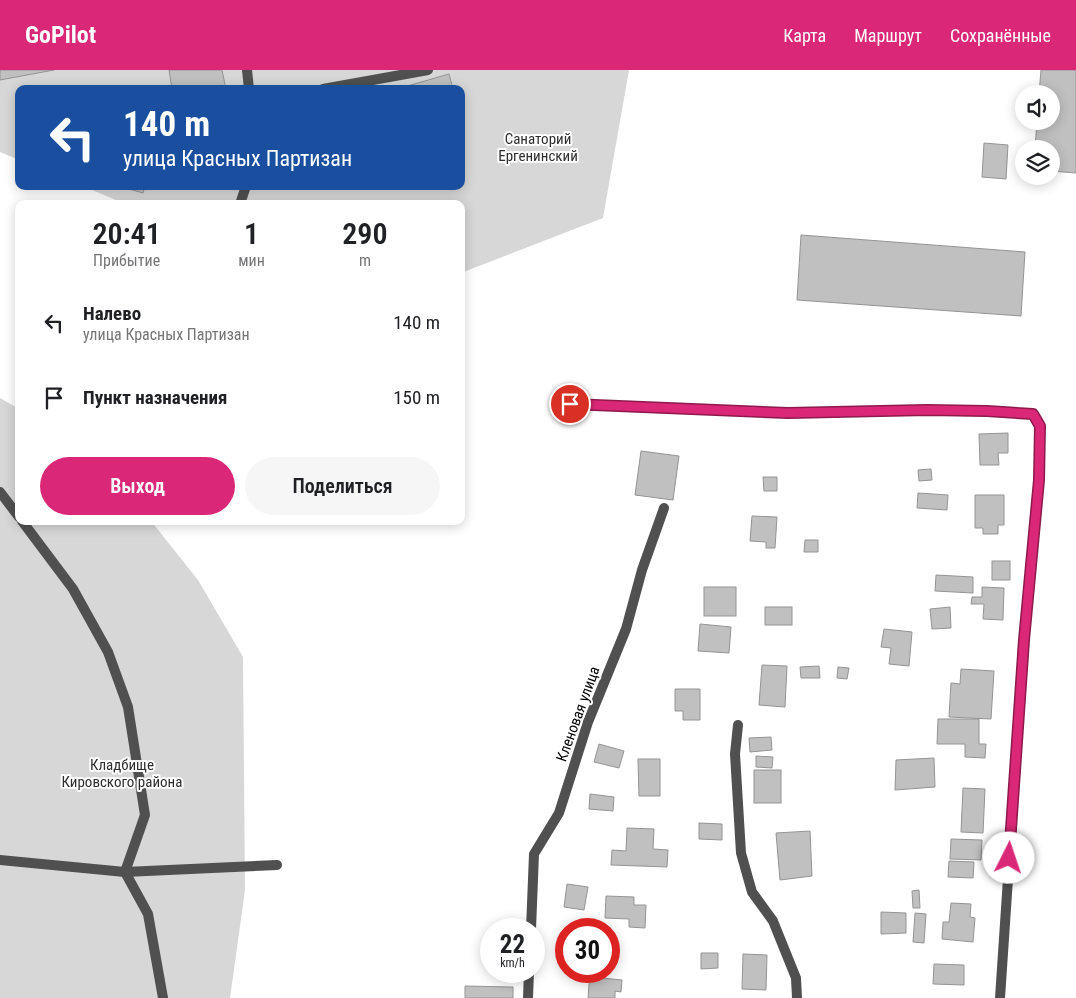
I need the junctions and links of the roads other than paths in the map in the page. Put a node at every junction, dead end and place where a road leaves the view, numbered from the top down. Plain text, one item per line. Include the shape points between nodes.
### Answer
1 (247, 70) edge
2 (428, 70) edge
3 (248, 85) edge
4 (345, 85) edge
5 (570, 404) dead end
6 (0, 492) edge
7 (664, 508) dead end
8 (15, 512) edge
9 (25, 525) edge
10 (738, 725) dead end
11 (0, 860) edge
12 (277, 865) dead end
13 (125, 872) junction
14 (531, 918) edge
15 (529, 983) edge
16 (164, 998) edge
17 (528, 998) edge
18 (797, 998) edge
19 (1000, 998) edge

1 - 3 street
2 - 4 street
5 - 19 street via 788,413 927,410 1033,414 1040,426 1039,480
6 - 8 street
7 - 14 street, Кленовая улица via 642,570 626,630 588,722 559,813 534,854
9 - 13 street via 73,589 108,652 128,707 145,815
10 - 18 street via 735,754 741,853 752,892 773,921 796,978
11 - 13 street
12 - 13 street
13 - 16 street via 148,914
15 - 17 street

